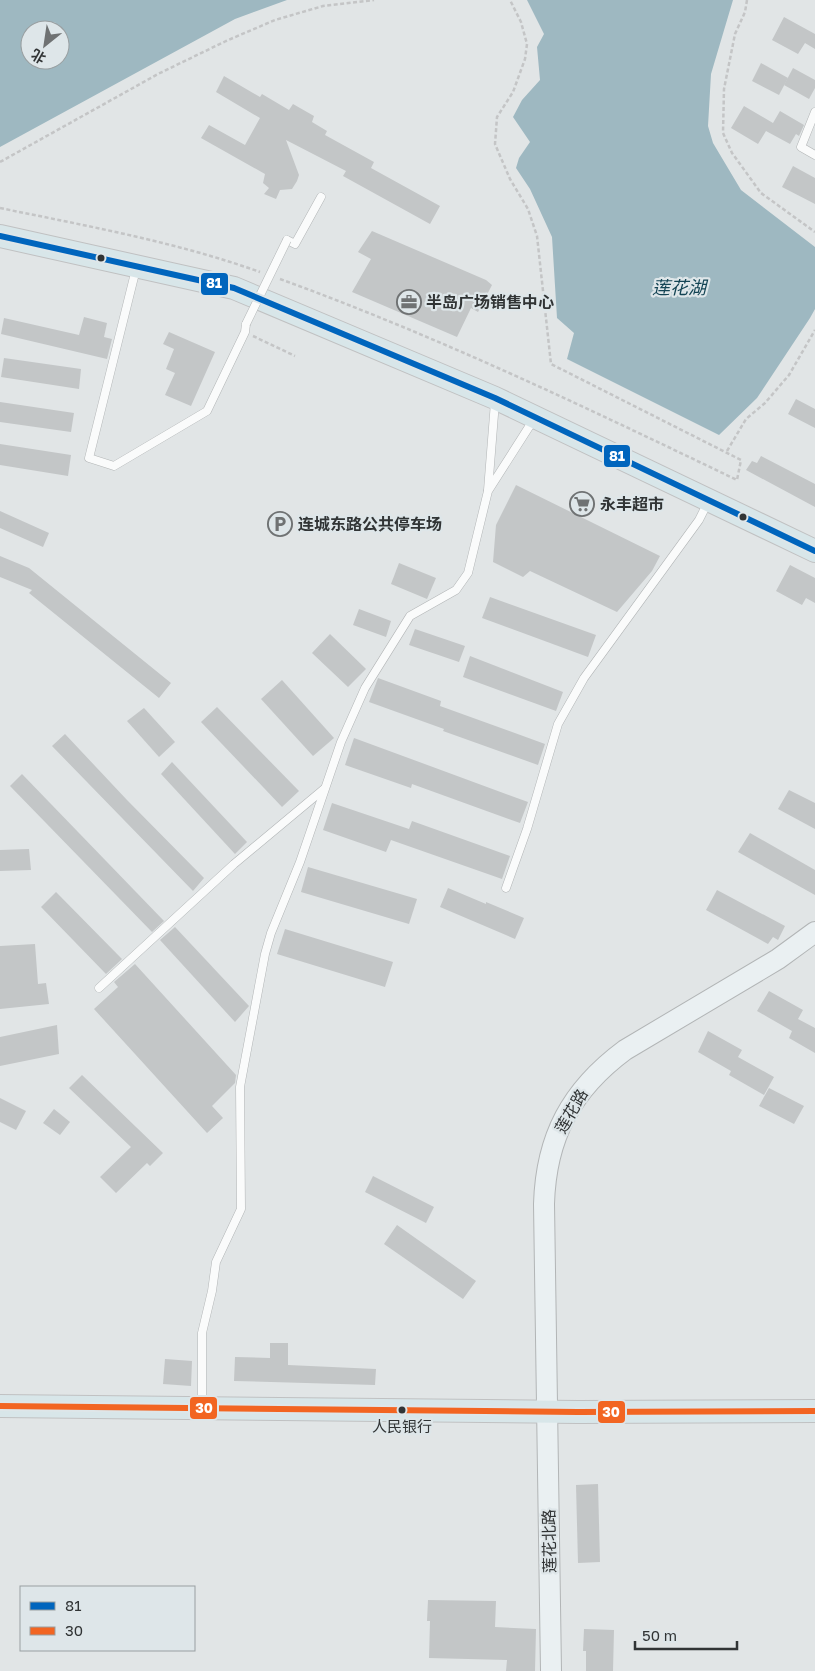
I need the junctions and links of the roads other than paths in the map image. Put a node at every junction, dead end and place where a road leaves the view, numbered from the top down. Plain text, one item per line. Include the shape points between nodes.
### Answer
1 (815, 112) edge
2 (815, 155) edge
3 (321, 197) dead end
4 (0, 236) edge
5 (137, 266) junction
6 (495, 398) junction
7 (536, 417) junction
8 (488, 491) junction
9 (710, 500) junction
10 (815, 550) edge
11 (325, 788) junction
12 (506, 888) dead end
13 (815, 932) edge
14 (99, 988) dead end
15 (0, 1406) edge
16 (202, 1408) junction
17 (547, 1411) junction
18 (815, 1411) edge
19 (551, 1671) edge

1 - 2 lane via 801,147
3 - 5 lane, bridge via 295,244 287,240 207,411 114,466 89,458
4 - 5 main road
5 - 6 main road via 234,288
6 - 7 main road
6 - 8 lane
7 - 8 lane
7 - 9 main road
8 - 11 lane via 468,573 456,590 410,616 365,688
9 - 10 main road
9 - 12 lane via 699,520 584,678 558,724
11 - 14 lane via 234,864
11 - 16 lane via 265,954 240,1086 241,1209 216,1262 202,1333
13 - 17 main road, 莲花路 via 778,959 625,1050 583,1089 563,1119 550,1152 544,1186
15 - 16 main road
16 - 17 main road
17 - 18 main road
17 - 19 main road, 莲花北路

